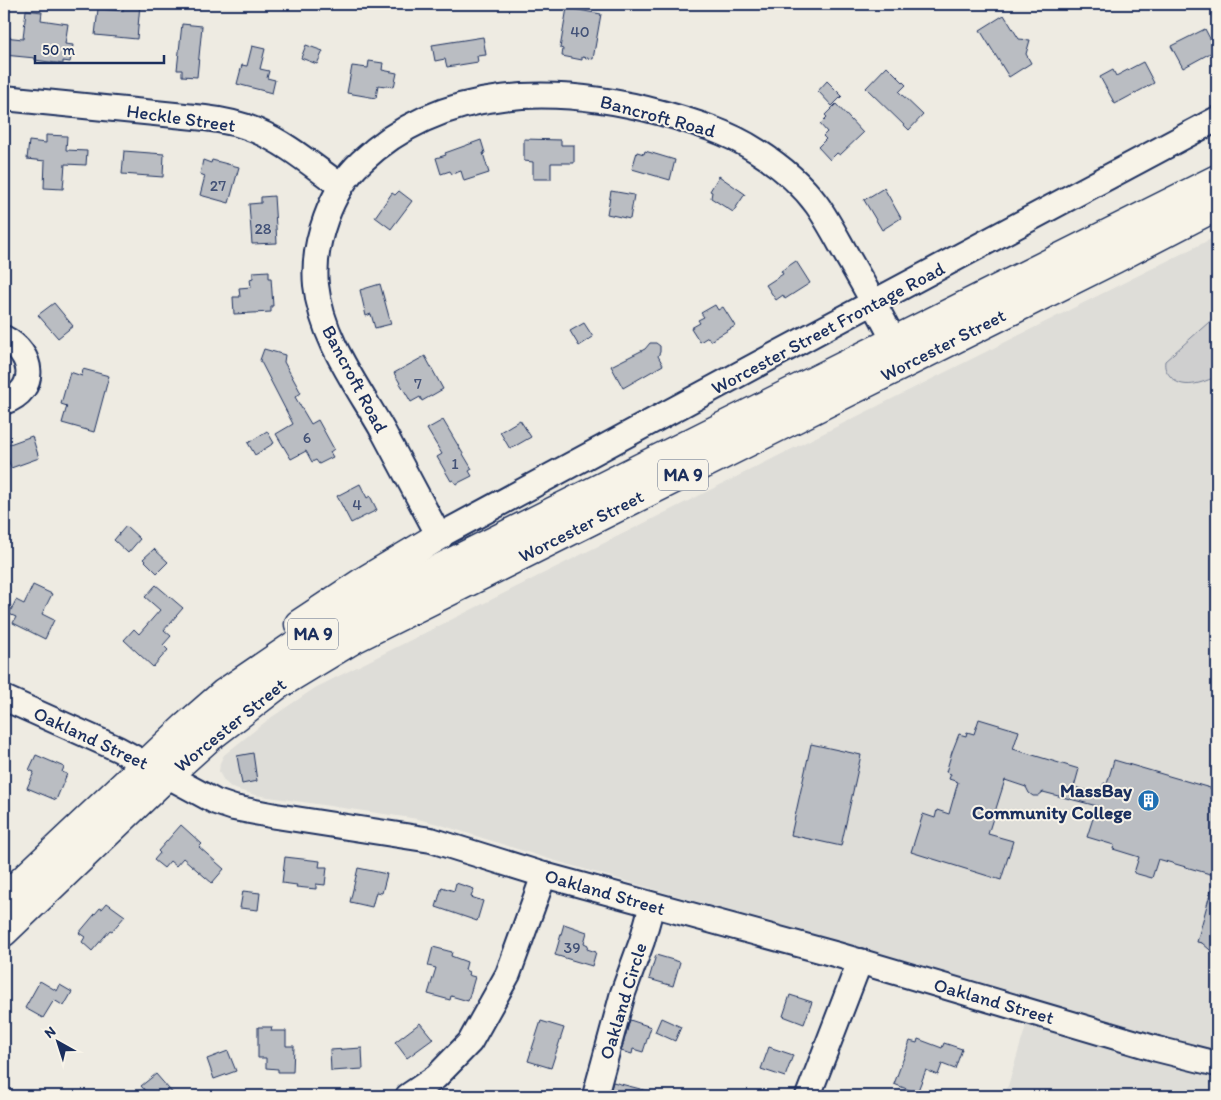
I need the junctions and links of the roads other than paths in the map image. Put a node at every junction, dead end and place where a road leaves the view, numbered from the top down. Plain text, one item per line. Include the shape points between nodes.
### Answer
1 (4, 98) edge
2 (1217, 119) edge
3 (1217, 179) edge
4 (341, 186) junction
5 (1217, 206) edge
6 (875, 303) junction
7 (4, 338) edge
8 (894, 341) junction
9 (4, 402) edge
10 (439, 536) junction
11 (4, 698) edge
12 (185, 727) junction
13 (157, 769) junction
14 (544, 875) junction
15 (4, 898) edge
16 (652, 905) junction
17 (4, 932) edge
18 (860, 962) junction
19 (1217, 1064) edge
20 (408, 1096) edge
21 (595, 1096) edge
22 (808, 1096) edge

1 - 4 street, Heckle Street via 234,123 278,141
2 - 6 street, Worcester Street Frontage Road
3 - 8 highway, Worcester Street / MA 9
4 - 6 street, Bancroft Road via 363,160 394,136 429,118 473,102 498,97 544,96 596,99 636,106 734,138 788,174 818,207
4 - 10 street, Bancroft Road via 327,215 316,262 316,290 323,319 337,352
5 - 13 highway, Worcester Street / MA 9 via 354,639 303,669 209,738
6 - 8 street, Bancroft Road
6 - 10 street, Worcester Street Frontage Road
7 - 9 street via 24,354 29,368 22,389
8 - 12 highway, Worcester Street / MA 9 via 344,617 261,667
10 - 12 highway via 367,578 291,631 251,663
11 - 13 street, Oakland Street
12 - 13 highway, Worcester Street / MA 9
13 - 14 street, Oakland Street via 216,802 240,810 423,838
13 - 15 highway, Worcester Street / MA 9
13 - 17 highway, Worcester Street / MA 9
14 - 16 street, Oakland Street
14 - 20 street via 508,974 470,1042 436,1077
16 - 18 street, Oakland Street
16 - 21 street, Oakland Circle via 623,993
18 - 19 street, Oakland Street
18 - 22 street

